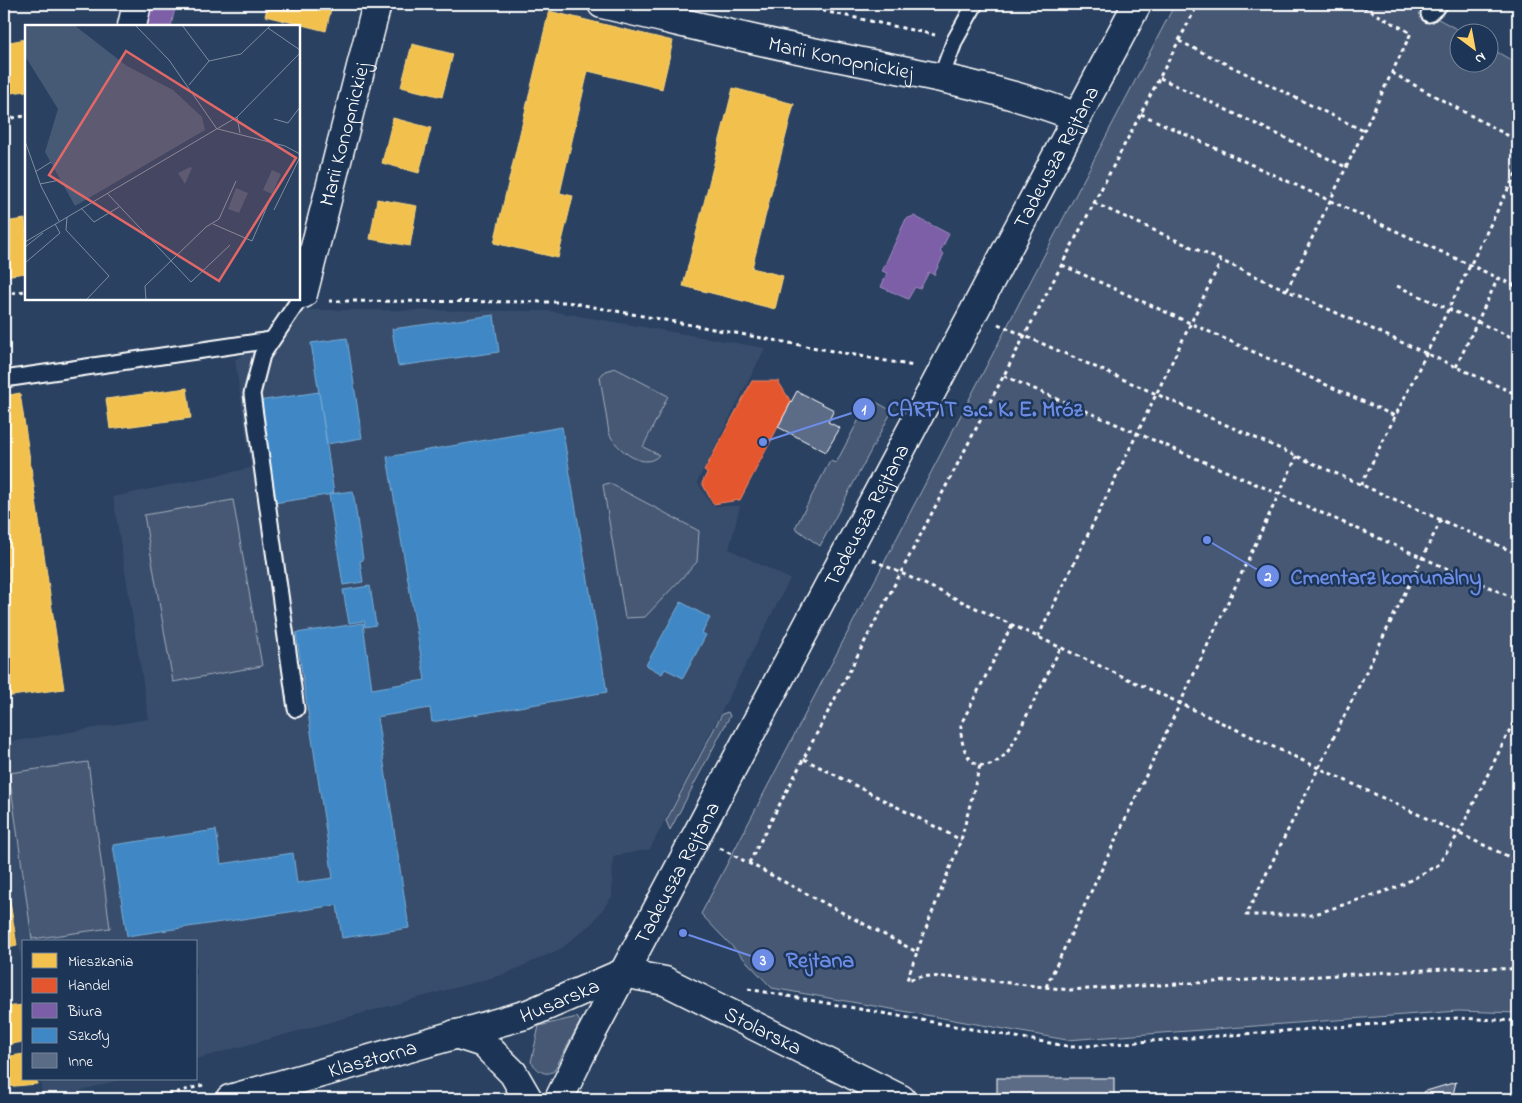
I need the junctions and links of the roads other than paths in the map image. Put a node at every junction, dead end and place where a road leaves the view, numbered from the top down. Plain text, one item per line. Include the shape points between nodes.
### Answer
1 (137, 4) edge
2 (377, 4) edge
3 (602, 4) edge
4 (975, 4) edge
5 (1136, 4) edge
6 (132, 25) edge
7 (941, 77) junction
8 (1077, 117) junction
9 (314, 298) joint
10 (271, 340) junction
11 (4, 379) edge
12 (296, 710) dead end
13 (623, 973) junction
14 (455, 1034) junction
15 (230, 1099) edge
16 (528, 1099) edge
17 (560, 1099) edge
18 (900, 1099) edge

1 - 6 street
2 - 9 street, Marii Konopnickiej
3 - 7 street, Marii Konopnickiej via 797,49
4 - 7 lane via 955,40
5 - 8 street, Tadeusza Rejtana
7 - 8 street, Marii Konopnickiej
8 - 13 street, Tadeusza Rejtana
9 - 10 lane
10 - 11 lane
10 - 12 lane via 262,354 252,394
13 - 14 street, Husarska via 528,1014
13 - 17 street, Husarska
13 - 18 street, Stolarska via 665,981
14 - 15 street, Klasztorna
14 - 16 street via 483,1043 513,1073

